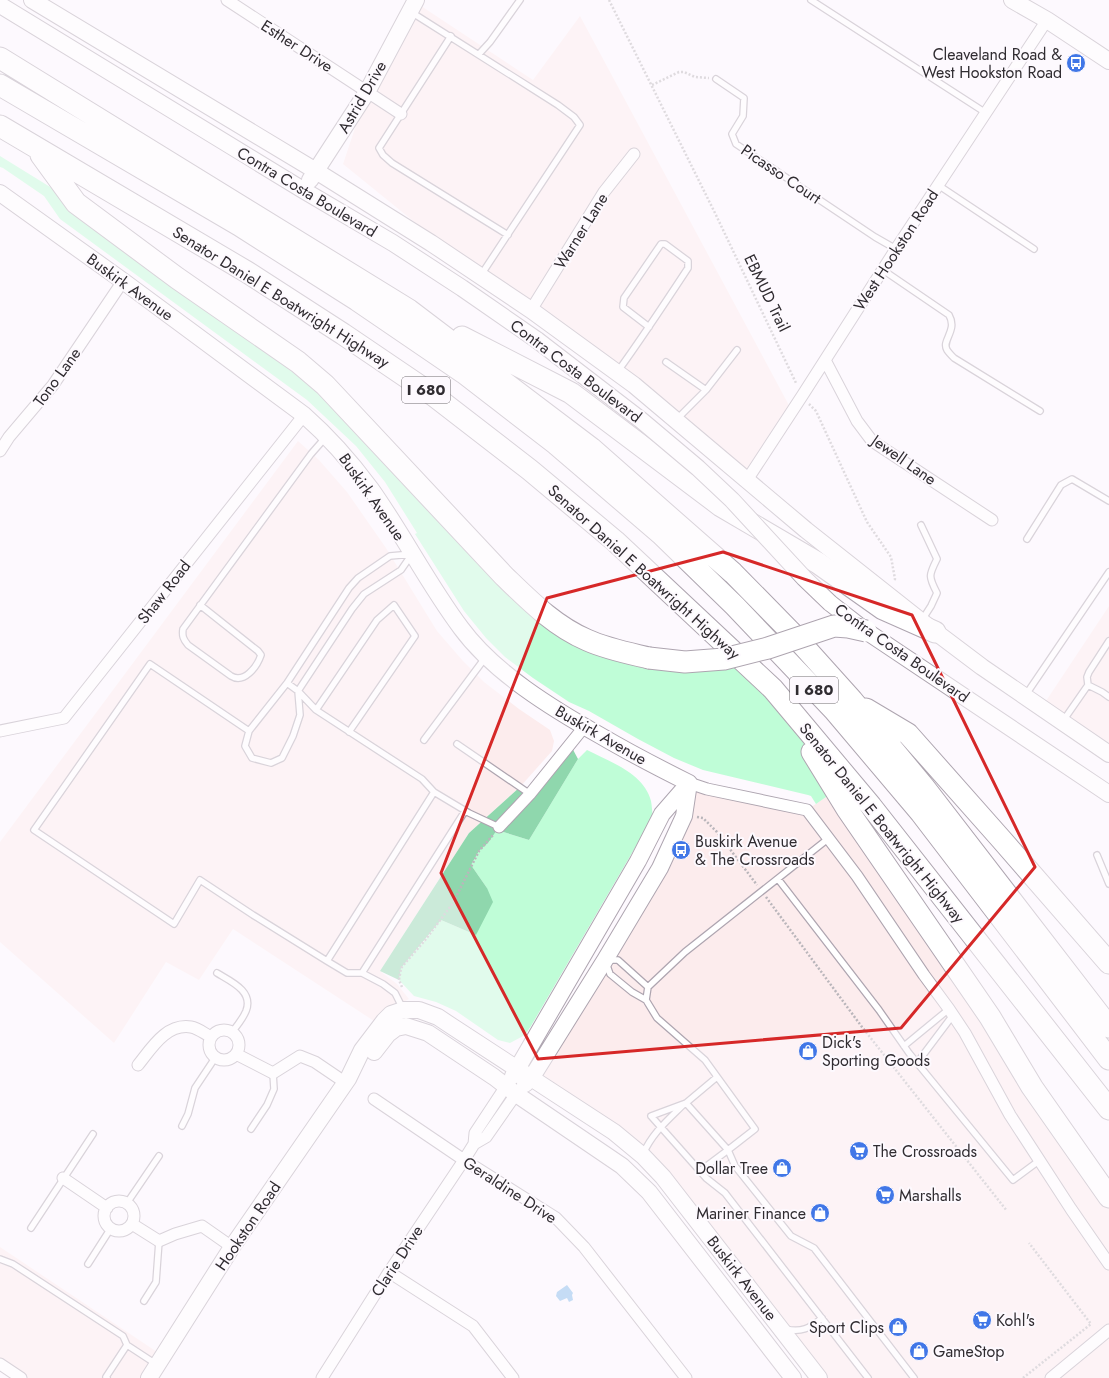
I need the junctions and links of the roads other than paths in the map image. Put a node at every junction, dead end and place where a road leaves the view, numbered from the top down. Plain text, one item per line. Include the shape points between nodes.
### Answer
1 (32, 0) edge
2 (227, 0) edge
3 (520, 0) edge
4 (811, 0) edge
5 (1012, 0) edge
6 (0, 5) edge
7 (412, 5) edge
8 (1047, 20) junction
9 (451, 36) junction
10 (479, 54) junction
11 (0, 58) edge
12 (1109, 61) edge
13 (716, 79) road end
14 (0, 85) edge
15 (367, 92) junction
16 (986, 113) junction
17 (401, 114) junction
18 (0, 126) edge
19 (37, 149) junction
20 (634, 154) dead end
21 (316, 171) junction
22 (938, 185) junction
23 (303, 190) junction
24 (0, 193) edge
25 (508, 235) junction
26 (896, 249) junction
27 (1034, 249) dead end
28 (882, 270) junction
29 (481, 276) junction
30 (122, 281) junction
31 (410, 310) junction
32 (531, 310) junction
33 (649, 327) junction
34 (737, 350) dead end
35 (825, 360) junction
36 (666, 362) dead end
37 (617, 373) junction
38 (706, 390) junction
39 (1040, 411) dead end
40 (304, 415) junction
41 (675, 420) junction
42 (327, 436) junction
43 (0, 450) edge
44 (747, 480) junction
45 (1109, 501) edge
46 (992, 520) dead end
47 (921, 525) dead end
48 (1027, 539) dead end
49 (412, 554) junction
50 (1109, 572) edge
51 (200, 605) junction
52 (928, 626) junction
53 (866, 631) junction
54 (1109, 641) edge
55 (486, 656) junction
56 (287, 683) junction
57 (1088, 685) junction
58 (773, 689) junction
59 (298, 691) junction
60 (1025, 696) junction
61 (1109, 697) edge
62 (852, 700) junction
63 (316, 710) junction
64 (1062, 722) junction
65 (584, 727) junction
66 (249, 730) junction
67 (0, 731) edge
68 (349, 732) junction
69 (424, 740) dead end
70 (457, 744) dead end
71 (1109, 754) edge
72 (689, 782) junction
73 (434, 792) junction
74 (530, 794) junction
75 (1109, 794) edge
76 (465, 811) junction
77 (497, 830) joint
78 (829, 838) junction
79 (1097, 855) dead end
80 (778, 879) junction
81 (1109, 884) edge
82 (605, 960) junction
83 (327, 961) junction
84 (1109, 963) edge
85 (217, 973) dead end
86 (362, 973) junction
87 (648, 987) junction
88 (646, 1000) junction
89 (951, 1012) junction
90 (404, 1014) junction
91 (1109, 1027) edge
92 (232, 1032) junction
93 (211, 1037) junction
94 (904, 1046) junction
95 (236, 1054) junction
96 (215, 1058) junction
97 (1109, 1059) edge
98 (917, 1063) junction
99 (138, 1066) dead end
100 (273, 1073) junction
101 (525, 1073) junction
102 (717, 1077) junction
103 (348, 1079) junction
104 (511, 1090) junction
105 (374, 1099) dead end
106 (686, 1103) junction
107 (1109, 1110) edge
108 (182, 1126) dead end
109 (660, 1128) junction
110 (251, 1129) dead end
111 (93, 1134) dead end
112 (728, 1150) junction
113 (159, 1156) dead end
114 (642, 1156) junction
115 (464, 1160) junction
116 (1040, 1160) junction
117 (700, 1171) junction
118 (63, 1178) junction
119 (1109, 1197) edge
120 (127, 1203) junction
121 (106, 1208) junction
122 (132, 1224) junction
123 (30, 1228) dead end
124 (111, 1228) junction
125 (159, 1241) junction
126 (232, 1247) junction
127 (0, 1259) edge
128 (88, 1264) dead end
129 (1109, 1264) edge
130 (389, 1272) junction
131 (144, 1301) dead end
132 (822, 1318) junction
133 (780, 1327) junction
134 (1109, 1330) edge
135 (127, 1345) junction
136 (0, 1364) edge
137 (153, 1372) edge
138 (21, 1378) edge
139 (107, 1378) edge
140 (322, 1378) edge
141 (513, 1378) edge
142 (686, 1378) edge
143 (793, 1378) edge
144 (819, 1378) edge
145 (868, 1378) edge
146 (914, 1378) edge
147 (1051, 1378) edge

1 - 21 main road, Contra Costa Boulevard
2 - 15 street, Esther Drive
3 - 10 lane
4 - 16 lane
5 - 8 main road
6 - 23 main road, Contra Costa Boulevard
7 - 9 lane
7 - 15 main road, Astrid Drive
8 - 12 main road
8 - 16 street, West Hookston Road
9 - 10 lane
9 - 17 lane
10 - 25 lane via 558,105 580,125
11 - 31 highway, I 680
13 - 26 lane, Picasso Court via 744,98 743,116 732,134 736,144
14 - 97 highway, I 680 via 239,225 357,300 464,373 556,444 661,534 735,606 834,710 921,813
15 - 17 street, Esther Drive
15 - 21 main road, Astrid Drive
16 - 22 street, West Hookston Road
17 - 25 lane via 379,148 382,155
18 - 19 highway, Senator Daniel E Boatwright Highway / I 680
19 - 53 highway, bridge via 76,203 177,278 298,362 325,386 504,576 533,604 586,640 649,658 686,662 724,659 768,648 834,626
19 - 58 highway, Senator Daniel E Boatwright Highway / I 680 via 253,276 433,395 530,470 615,541
20 - 32 street, Warner Lane via 604,192
21 - 23 main road, Astrid Drive
21 - 29 main road, Contra Costa Boulevard
22 - 26 street, West Hookston Road
22 - 27 lane
23 - 53 main road, Contra Costa Boulevard, bridge via 462,288 537,340 641,420 732,500 830,603
24 - 30 main road, Buskirk Avenue
25 - 29 lane
26 - 28 street, West Hookston Road
28 - 35 street, West Hookston Road
28 - 39 lane via 949,315 953,321 946,346 954,358
29 - 32 main road, Contra Costa Boulevard
30 - 40 main road, Buskirk Avenue
30 - 43 street, Tono Lane via 53,385
31 - 52 highway via 570,393 721,506 818,563 884,609
31 - 62 highway, I 680 via 597,453 733,573
32 - 37 main road, Contra Costa Boulevard
33 - 33 lane via 623,307 624,298 661,244 665,244 688,261 688,268
33 - 37 lane
34 - 38 lane
35 - 44 street, West Hookston Road
35 - 46 street, Jewell Lane via 857,421 872,441
36 - 38 lane
37 - 41 main road, Contra Costa Boulevard
38 - 41 lane
40 - 42 main road, Buskirk Avenue
40 - 67 street, Shaw Road via 64,718
41 - 44 main road, Contra Costa Boulevard
42 - 49 main road, Buskirk Avenue via 371,489
42 - 51 lane
44 - 52 main road, Contra Costa Boulevard
45 - 48 lane via 1072,479 1067,481 1061,485
47 - 52 lane via 937,559 930,574 937,592 931,606
49 - 55 main road, Buskirk Avenue via 461,629
49 - 56 lane via 390,556 348,588
49 - 59 lane via 401,570 364,594
50 - 60 lane
51 - 51 lane via 182,628 184,640 231,676 236,679 242,678 251,671 261,655
52 - 60 main road, Contra Costa Boulevard
53 - 75 main road, Contra Costa Boulevard
54 - 57 lane via 1089,672
55 - 65 main road, Buskirk Avenue via 534,694
55 - 69 lane
56 - 59 lane
56 - 66 lane
57 - 61 lane
57 - 64 lane
58 - 107 highway, Senator Daniel E Boatwright Highway / I 680 via 871,806
58 - 119 highway via 847,809 990,1017 1032,1087
59 - 63 lane
59 - 66 lane via 300,715 282,758 271,763 252,758 245,746
60 - 64 main road, Contra Costa Boulevard
62 - 84 highway via 908,734
62 - 91 highway, I 680 via 924,787
63 - 68 lane
63 - 68 lane via 377,620 394,605 415,636
64 - 71 main road, Contra Costa Boulevard
65 - 72 main road, Buskirk Avenue via 654,766
65 - 74 street
66 - 83 lane via 150,664 34,830 174,924 200,880
68 - 73 lane via 422,779
70 - 74 lane
72 - 78 street via 707,789 807,810
72 - 82 main road via 684,816 660,868
72 - 101 main road via 662,814
73 - 76 lane
73 - 83 lane
74 - 77 street
76 - 77 lane
76 - 86 lane
78 - 80 lane
78 - 89 street
79 - 81 lane
80 - 87 lane via 685,952
80 - 94 lane
82 - 87 lane via 618,960
82 - 88 lane via 610,974
82 - 101 main road
83 - 86 lane via 347,973
85 - 92 lane via 242,989 247,1000 246,1010
86 - 90 lane via 395,993
87 - 88 lane
88 - 102 lane via 657,1018 705,1060
89 - 94 lane
89 - 98 lane
89 - 116 street via 1010,1114
90 - 101 main road, Hookston Road via 419,1010 438,1017
90 - 103 main road, Hookston Road via 396,1028
90 - 104 main road
92 - 93 street via 221,1030
92 - 95 street via 239,1042
93 - 96 street via 208,1048
93 - 99 street via 192,1026 175,1027 159,1039
94 - 98 lane
95 - 96 street via 227,1060
95 - 100 street
96 - 108 lane via 195,1088
98 - 116 lane via 1013,1180
100 - 103 street via 300,1056
100 - 110 lane via 274,1089
101 - 104 main road
101 - 114 main road, Buskirk Avenue via 614,1132
102 - 106 lane
102 - 112 lane via 755,1129
103 - 126 main road, Hookston Road
104 - 115 street, Clarie Drive via 475,1133 474,1144
104 - 143 main road, Buskirk Avenue via 622,1166 649,1192
105 - 115 street, Geraldine Drive
106 - 109 lane
106 - 109 lane via 651,1116
106 - 112 lane
109 - 114 lane
109 - 117 lane
111 - 118 lane
112 - 117 lane
112 - 146 lane via 735,1166 792,1236 814,1248
113 - 120 lane
114 - 133 main road, Buskirk Avenue via 662,1177
115 - 130 street, Clarie Drive
115 - 142 street, Geraldine Drive via 556,1218 584,1247
116 - 129 street
117 - 132 lane via 725,1194
118 - 121 street
118 - 123 lane
120 - 121 street via 116,1201
120 - 122 street via 134,1212
121 - 124 street via 104,1219
122 - 124 street via 122,1230
122 - 125 street
124 - 128 lane
125 - 126 street via 202,1226
125 - 131 lane via 156,1282
126 - 137 main road, Hookston Road
127 - 135 lane via 13,1264 123,1336
130 - 140 street, Clarie Drive
130 - 141 street via 473,1326
132 - 133 lane via 811,1328 794,1331
132 - 145 lane
133 - 144 main road, Buskirk Avenue
134 - 147 street
135 - 137 lane
135 - 139 lane
136 - 138 street

